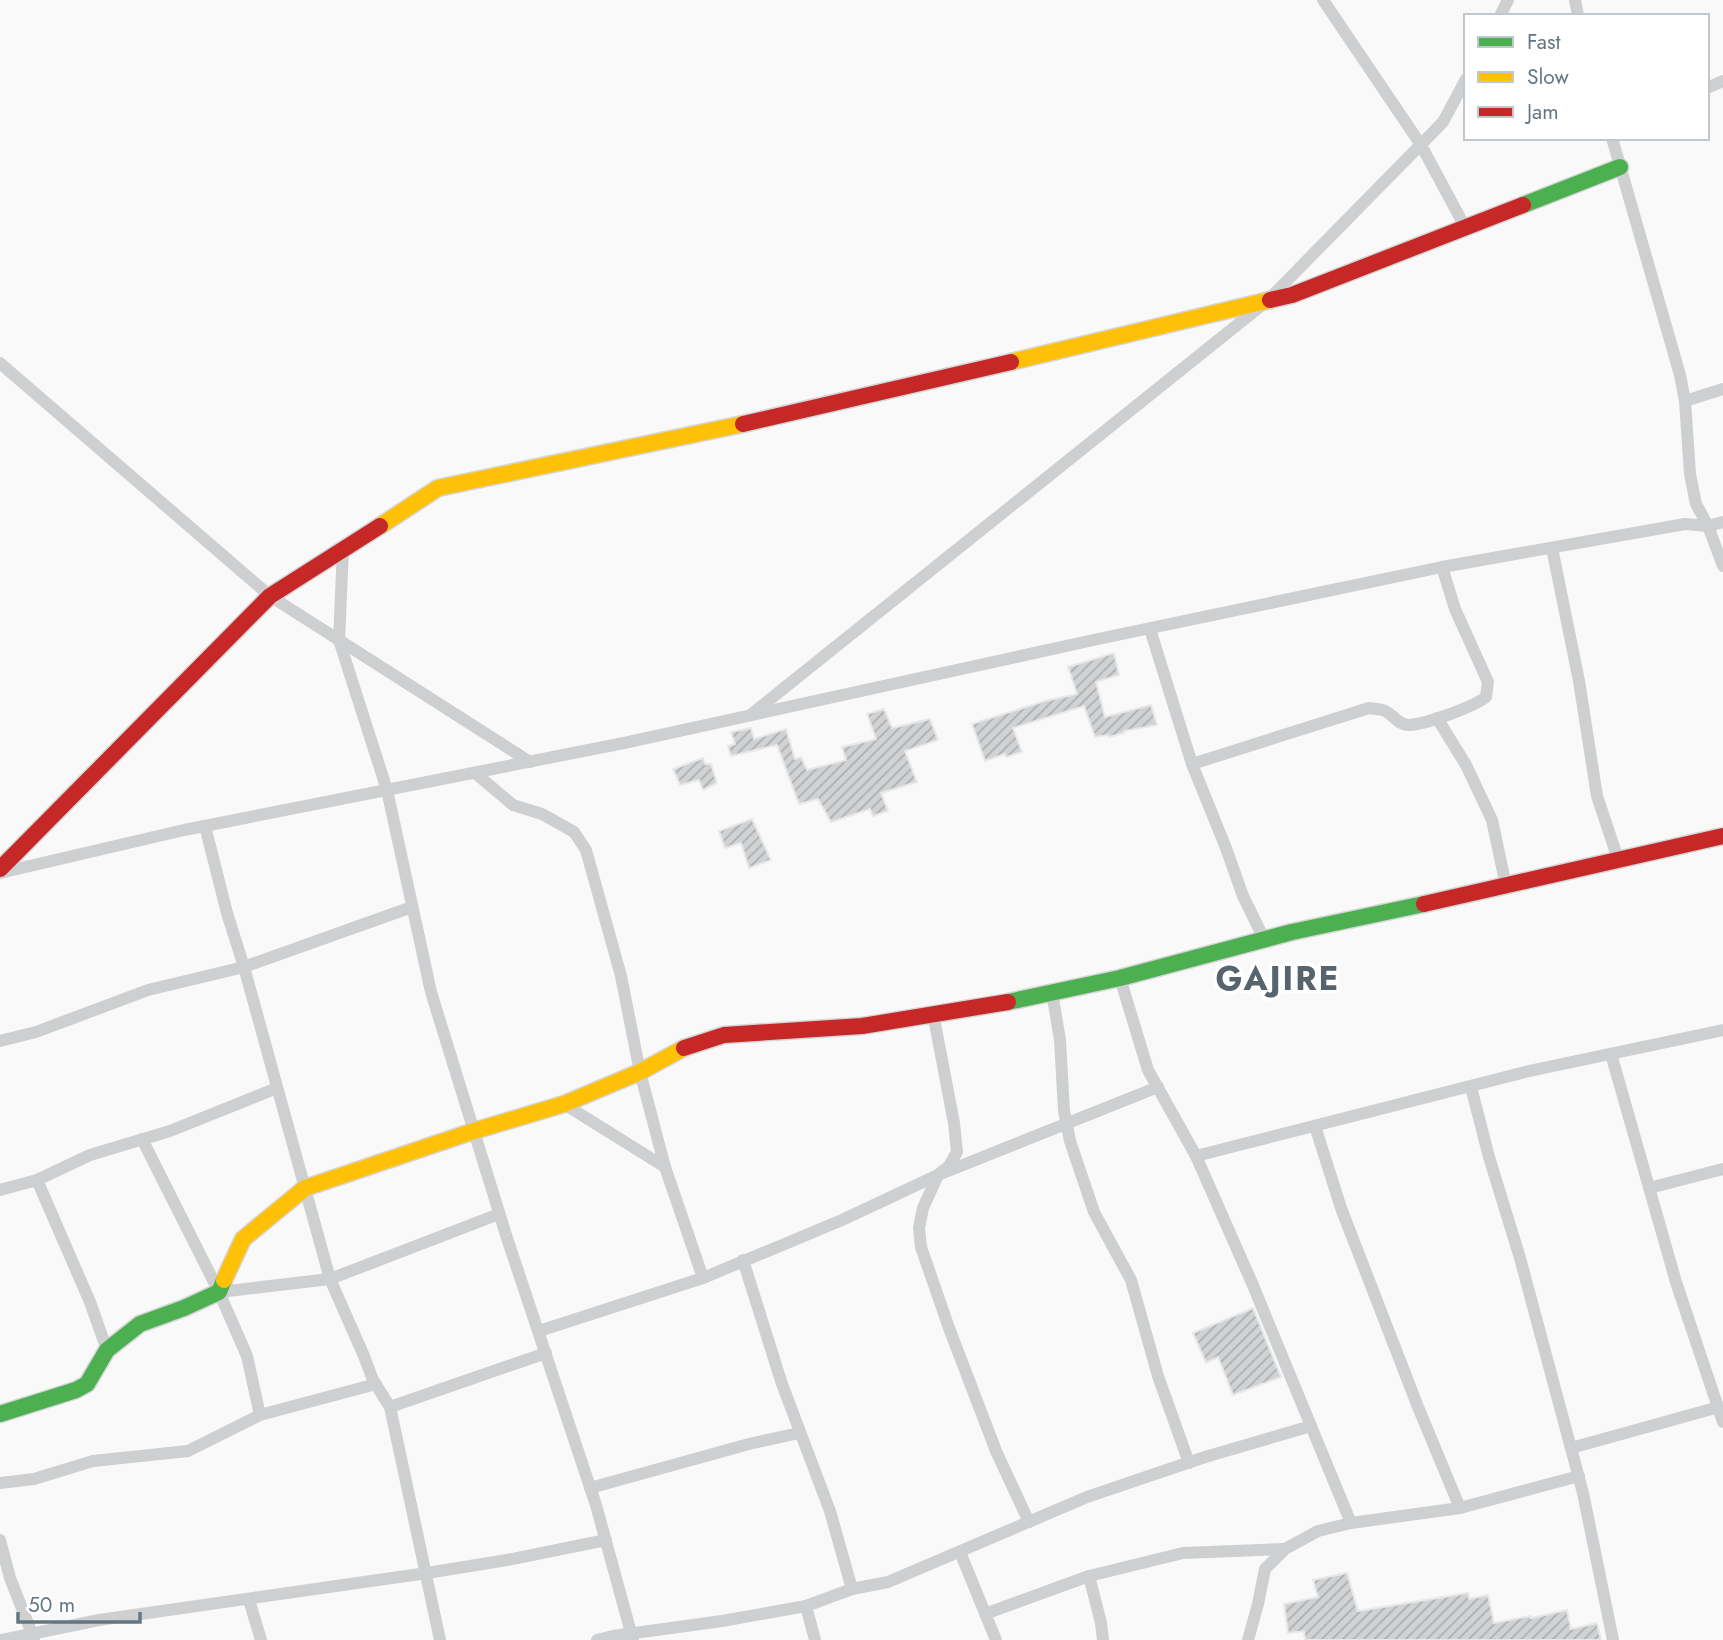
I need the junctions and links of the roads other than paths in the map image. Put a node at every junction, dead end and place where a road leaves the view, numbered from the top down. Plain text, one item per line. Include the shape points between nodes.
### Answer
1 (1323, 0) edge
2 (1464, 83) edge
3 (1613, 140) edge
4 (1421, 145) junction
5 (1620, 167) junction
6 (1465, 227) junction
7 (1268, 301) junction
8 (0, 363) edge
9 (1723, 389) edge
10 (1685, 401) junction
11 (1723, 522) edge
12 (1708, 526) junction
13 (1552, 548) junction
14 (343, 549) junction
15 (1723, 566) edge
16 (1443, 567) junction
17 (270, 596) junction
18 (1150, 629) junction
19 (339, 640) junction
20 (750, 716) junction
21 (1437, 718) junction
22 (530, 762) junction
23 (1192, 764) junction
24 (475, 772) junction
25 (387, 790) junction
26 (205, 826) junction
27 (1723, 836) edge
28 (1618, 859) junction
29 (0, 871) edge
30 (1506, 886) junction
31 (412, 907) junction
32 (1264, 939) junction
33 (244, 967) junction
34 (1120, 978) junction
35 (1052, 992) junction
36 (933, 1013) junction
37 (1723, 1030) edge
38 (0, 1041) edge
39 (1611, 1054) junction
40 (640, 1072) junction
41 (1158, 1087) junction
42 (1471, 1087) junction
43 (277, 1088) junction
44 (564, 1104) junction
45 (1066, 1123) junction
46 (1315, 1126) junction
47 (474, 1131) junction
48 (142, 1139) junction
49 (1196, 1157) junction
50 (665, 1167) junction
51 (1723, 1169) edge
52 (937, 1175) junction
53 (37, 1180) junction
54 (305, 1188) junction
55 (1649, 1188) junction
56 (0, 1190) edge
57 (499, 1214) junction
58 (743, 1260) junction
59 (703, 1278) junction
60 (330, 1279) junction
61 (219, 1292) junction
62 (539, 1331) junction
63 (107, 1350) junction
64 (546, 1353) junction
65 (376, 1384) junction
66 (390, 1407) junction
67 (1719, 1407) junction
68 (0, 1414) edge
69 (260, 1415) junction
70 (1723, 1422) edge
71 (1311, 1426) junction
72 (799, 1433) junction
73 (1571, 1448) junction
74 (1189, 1463) junction
75 (1579, 1476) junction
76 (0, 1483) edge
77 (590, 1488) junction
78 (1460, 1508) junction
79 (1029, 1522) junction
80 (1351, 1523) junction
81 (0, 1540) edge
82 (606, 1540) junction
83 (1285, 1549) junction
84 (960, 1552) junction
85 (427, 1573) junction
86 (1089, 1576) junction
87 (852, 1589) junction
88 (249, 1600) junction
89 (806, 1606) junction
90 (985, 1614) junction
91 (33, 1637) edge
92 (632, 1637) edge
93 (2, 1640) edge
94 (261, 1640) edge
95 (440, 1640) edge
96 (597, 1640) edge
97 (814, 1640) edge
98 (996, 1640) edge
99 (1103, 1640) edge
100 (1248, 1640) edge
101 (1612, 1640) edge

1 - 4 street
2 - 4 street via 1443,122
3 - 5 street
4 - 6 street
4 - 7 street
5 - 6 street
5 - 10 street
6 - 7 street
7 - 14 street via 793,414 438,488
7 - 20 street
8 - 17 street
9 - 10 street
10 - 12 street via 1690,474 1696,504
11 - 12 street
12 - 13 street via 1685,524
12 - 15 street
13 - 16 street
13 - 28 street via 1597,796
14 - 17 street
14 - 19 street
16 - 18 street
16 - 21 street via 1455,609 1488,682 1486,697 1477,704
17 - 19 street
17 - 29 street
18 - 20 street
18 - 23 street
19 - 22 street
19 - 25 street
20 - 22 street
21 - 23 street via 1409,725 1386,711 1369,708
21 - 30 street via 1492,820
22 - 24 street
23 - 32 street
24 - 25 street
24 - 40 street via 513,805 542,814 574,832 586,850 621,976
25 - 26 street
25 - 31 street
26 - 29 street
26 - 33 street
27 - 28 street
28 - 30 street
30 - 32 street
31 - 33 street
31 - 47 street via 431,992
32 - 34 street
33 - 38 street via 148,990
33 - 43 street
34 - 35 street
34 - 41 street
35 - 36 street
35 - 45 street
36 - 40 street via 862,1026 724,1035 688,1046
36 - 52 street via 957,1152
37 - 39 street
39 - 42 street
39 - 55 street
40 - 44 street
40 - 50 street
41 - 45 street
41 - 49 street
42 - 46 street
42 - 73 street
43 - 48 street
43 - 54 street
44 - 47 street
44 - 50 street
45 - 52 street
45 - 74 street via 1094,1212 1131,1280
46 - 49 street
46 - 78 street via 1341,1208
47 - 54 street
47 - 57 street
48 - 53 street via 90,1155
48 - 61 street
49 - 71 street
50 - 59 street
51 - 55 street
52 - 58 street
52 - 79 street via 923,1208 921,1247 996,1451
53 - 56 street
53 - 63 street
54 - 60 street
54 - 61 street via 243,1239
55 - 67 street
57 - 60 street
57 - 62 street
58 - 59 street
58 - 72 street
59 - 62 street
60 - 61 street
60 - 65 street
61 - 63 street via 140,1324
61 - 69 street via 247,1356
62 - 64 street
63 - 68 street via 87,1384
64 - 66 street
64 - 77 street
65 - 66 street
65 - 69 street
66 - 85 street
67 - 70 street
67 - 73 street
69 - 76 street via 188,1451 93,1461 34,1479
71 - 74 street
71 - 80 street
72 - 77 street
72 - 87 street via 830,1511
73 - 75 street
74 - 79 street
75 - 78 street
75 - 101 street
77 - 82 street
78 - 80 street
79 - 84 street
80 - 83 street via 1318,1531
81 - 91 street
82 - 85 street
82 - 92 street
83 - 86 street via 1184,1553
83 - 100 street via 1265,1569
84 - 87 street via 888,1582
84 - 90 street
85 - 88 street
85 - 95 street
86 - 90 street
86 - 99 street
87 - 89 street
88 - 91 street via 99,1620
88 - 94 street
89 - 92 street
89 - 97 street
90 - 98 street
91 - 93 street
92 - 96 street

